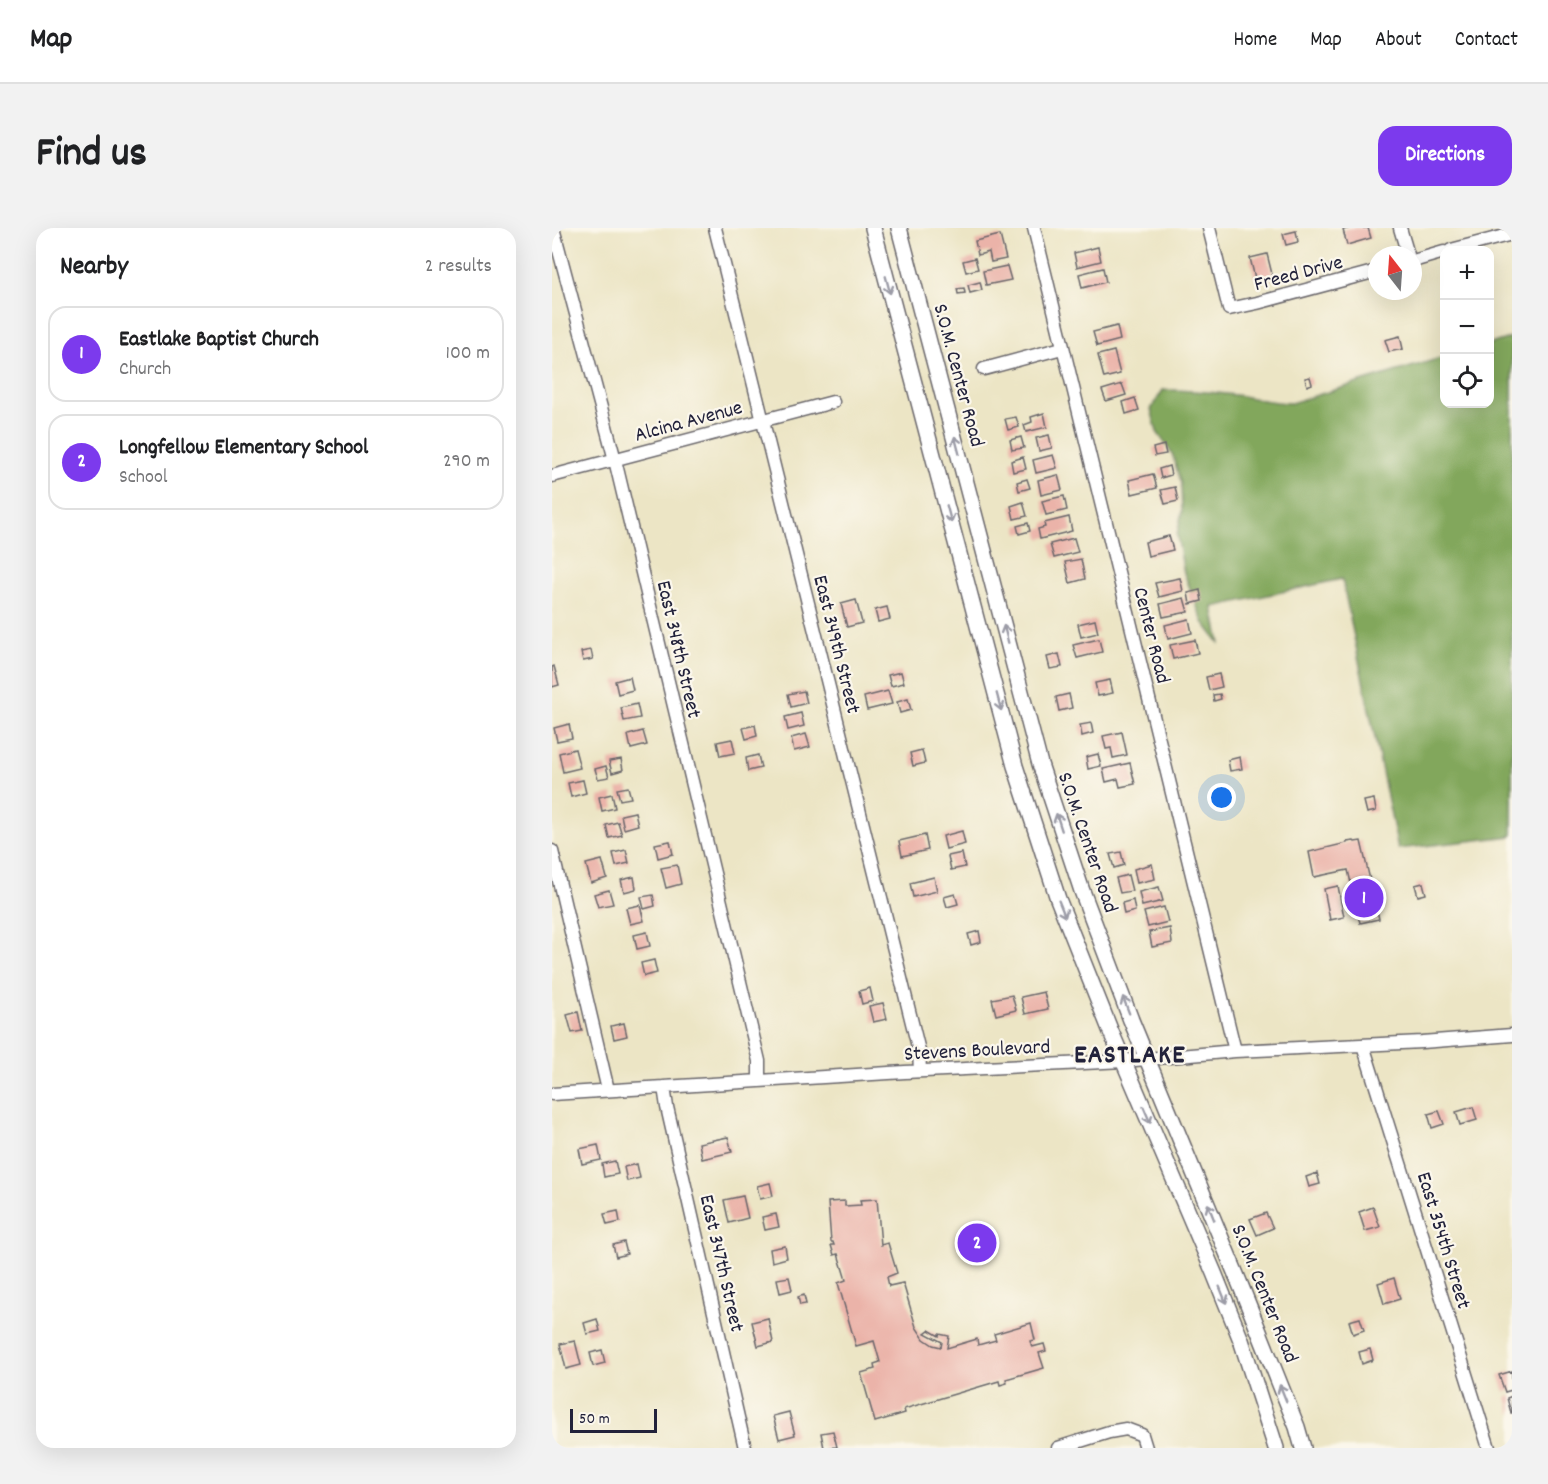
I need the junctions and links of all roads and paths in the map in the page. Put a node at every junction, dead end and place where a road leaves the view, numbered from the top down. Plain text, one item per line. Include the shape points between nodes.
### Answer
1 (553, 228) edge
2 (715, 228) edge
3 (873, 228) edge
4 (900, 228) edge
5 (1034, 228) edge
6 (1209, 228) edge
7 (1400, 228) edge
8 (1512, 234) edge
9 (1405, 246) edge
10 (1466, 246) edge
11 (1440, 253) edge
12 (1422, 258) edge
13 (1368, 273) edge
14 (1062, 348) junction
15 (984, 369) dead end
16 (833, 402) dead end
17 (763, 421) junction
18 (615, 460) junction
19 (552, 476) edge
20 (552, 851) edge
21 (1512, 1035) edge
22 (1363, 1045) junction
23 (1235, 1052) junction
24 (1148, 1059) junction
25 (1124, 1062) junction
26 (920, 1071) junction
27 (759, 1081) junction
28 (663, 1087) junction
29 (608, 1090) junction
30 (552, 1094) edge
31 (745, 1448) edge
32 (1058, 1448) edge
33 (1146, 1448) edge
34 (1276, 1448) edge
35 (1303, 1448) edge
36 (1489, 1448) edge

1 - 18 street, East 348th Street
2 - 17 street, East 349th Street
3 -> 25 main road, S.O.M. Center Road via 1015,766 1058,899
24 -> 4 main road, S.O.M. Center Road via 1082,891 1040,764
5 - 14 street, Center Road
6 - 13 street, Freed Drive via 1229,309
7 - 9 street
8 - 10 street
11 - 12 street
14 - 15 street
14 - 23 street, Center Road
16 - 17 street, Alcina Avenue
17 - 18 street, Alcina Avenue
17 - 26 street, East 349th Street via 919,1051
18 - 19 street, Alcina Avenue
18 - 27 street, East 348th Street via 759,1061
20 - 29 street
21 - 22 street, Stevens Boulevard
22 - 23 street, Stevens Boulevard
22 - 36 street, East 354th Street
23 - 24 street, Stevens Boulevard
24 - 25 street, Stevens Boulevard
35 -> 24 main road, S.O.M. Center Road
25 - 26 street, Stevens Boulevard
25 -> 34 main road, S.O.M. Center Road via 1237,1331
26 - 27 street, Stevens Boulevard
27 - 28 street, Stevens Boulevard
28 - 29 street, Stevens Boulevard
28 - 31 street, East 347th Street
29 - 30 street, Stevens Boulevard
32 - 33 street via 1126,1429 1142,1435

